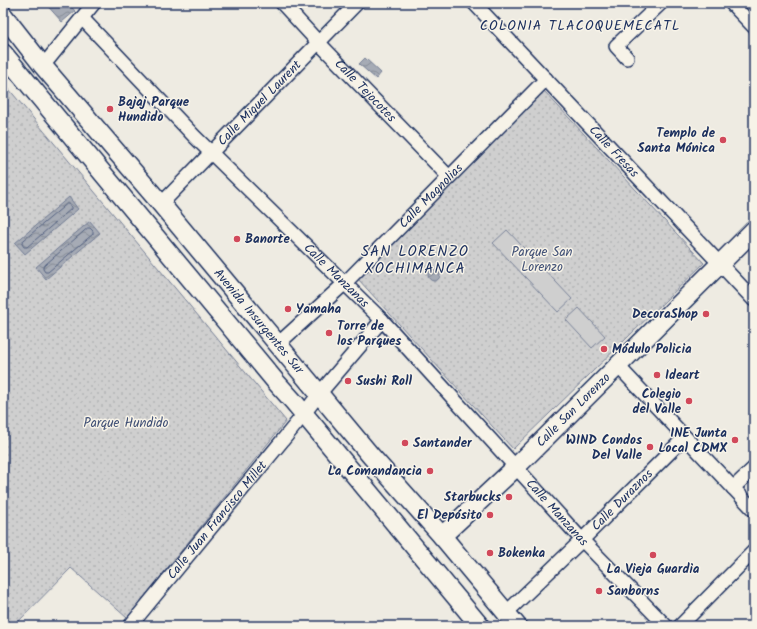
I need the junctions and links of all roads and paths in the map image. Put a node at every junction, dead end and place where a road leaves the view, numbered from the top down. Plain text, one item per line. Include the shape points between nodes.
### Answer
1 (94, 3) edge
2 (282, 3) edge
3 (357, 3) edge
4 (474, 3) edge
5 (661, 3) edge
6 (731, 3) edge
7 (3, 15) edge
8 (82, 18) junction
9 (754, 27) edge
10 (318, 42) junction
11 (3, 53) edge
12 (628, 58) dead end
13 (43, 66) junction
14 (546, 79) junction
15 (212, 153) junction
16 (449, 177) junction
17 (161, 204) junction
18 (754, 230) edge
19 (720, 264) junction
20 (345, 283) junction
21 (754, 300) edge
22 (382, 320) junction
23 (278, 344) junction
24 (617, 365) junction
25 (319, 394) junction
26 (304, 414) junction
27 (685, 437) junction
28 (516, 467) junction
29 (754, 468) edge
30 (733, 488) junction
31 (754, 510) edge
32 (442, 536) junction
33 (582, 540) junction
34 (754, 551) edge
35 (512, 619) edge
36 (130, 626) edge
37 (480, 626) edge
38 (666, 626) edge
39 (680, 626) edge

1 - 8 street
2 - 10 street, Calle Tejocotes
3 - 10 street, Calle Miguel Laurent
4 - 14 street, Calle Fresas
5 - 12 street via 616,46
6 - 9 street
7 - 13 main road, Avenida Insurgentes Sur
8 - 13 street
8 - 15 street, Calle Manzanas
10 - 15 street, Calle Miguel Laurent
10 - 16 street, Calle Tejocotes
11 - 26 main road, Avenida Insurgentes Sur
13 - 17 main road, Avenida Insurgentes Sur
14 - 16 street, Calle Magnolias
14 - 19 street, Calle Fresas
15 - 17 street, Calle Miguel Laurent
15 - 20 street, Calle Manzanas
16 - 20 street, Calle Magnolias
17 - 23 main road, Avenida Insurgentes Sur
18 - 19 main road, Calle San Lorenzo
19 - 21 street, Calle Fresas
19 - 24 main road, Calle San Lorenzo
20 - 22 street, Calle Manzanas
20 - 23 street, Calle Magnolias
22 - 25 street, Calle Juan Francisco Millet
22 - 28 street, Calle Manzanas
23 - 25 main road, Avenida Insurgentes Sur
24 - 27 street
24 - 28 main road, Calle San Lorenzo
25 - 26 street, Calle Juan Francisco Millet
25 - 32 main road, Avenida Insurgentes Sur
26 - 36 street, Calle Juan Francisco Millet
26 - 37 main road, Avenida Insurgentes Sur
27 - 30 street
27 - 33 street, Calle Duraznos
28 - 32 main road, Calle San Lorenzo
28 - 33 street, Calle Manzanas
29 - 30 street
30 - 31 street
32 - 35 main road, Avenida Insurgentes Sur
33 - 35 street, Calle Duraznos
33 - 38 street, Calle Manzanas
34 - 39 street

